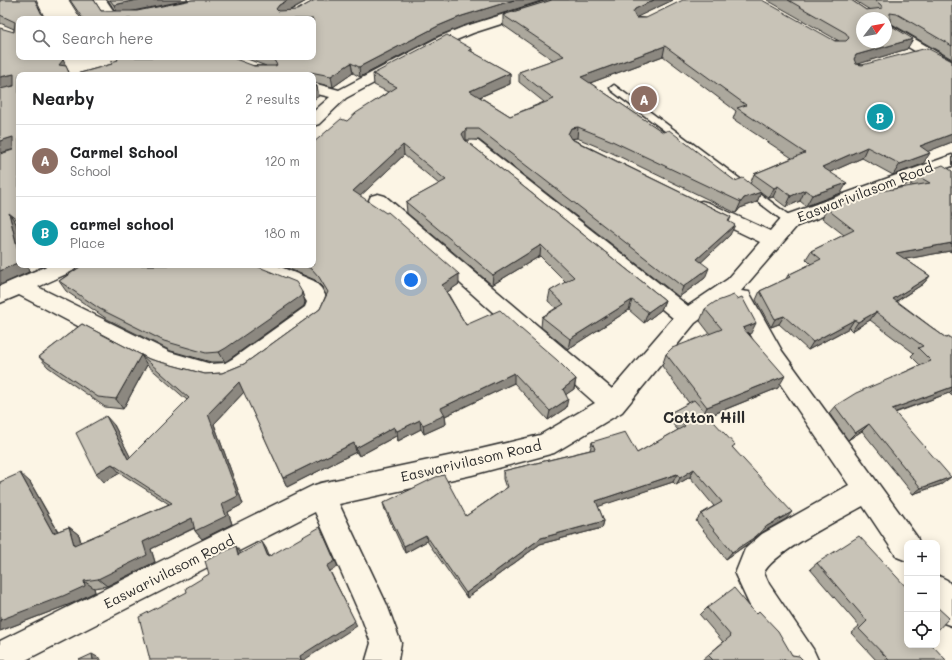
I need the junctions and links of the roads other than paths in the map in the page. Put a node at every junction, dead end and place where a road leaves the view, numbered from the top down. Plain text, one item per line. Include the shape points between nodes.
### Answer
1 (100, 0) edge
2 (562, 0) edge
3 (110, 16) edge
4 (892, 32) edge
5 (924, 51) junction
6 (902, 57) edge
7 (952, 67) edge
8 (614, 88) dead end
9 (316, 89) edge
10 (342, 95) junction
11 (316, 118) edge
12 (472, 145) edge
13 (950, 162) edge
14 (378, 200) dead end
15 (689, 200) edge
16 (790, 221) junction
17 (774, 240) junction
18 (61, 268) edge
19 (263, 268) edge
20 (735, 284) junction
21 (10, 291) edge
22 (687, 317) junction
23 (613, 405) junction
24 (867, 489) junction
25 (321, 495) junction
26 (904, 543) edge
27 (940, 594) edge
28 (952, 612) edge
29 (0, 657) edge
30 (382, 660) edge
31 (802, 660) edge

1 - 3 street
2 - 10 street via 444,40
4 - 5 street
5 - 6 street
5 - 7 street
8 - 16 lane
9 - 10 street
10 - 11 street
12 - 22 street
13 - 16 street, Easwarivilasom Road
14 - 23 street
15 - 17 street
16 - 17 street, Easwarivilasom Road
17 - 20 street, Easwarivilasom Road
18 - 21 street
19 - 21 street via 307,286 318,302 314,312 240,366 219,373 164,360
20 - 22 street, Easwarivilasom Road
20 - 24 street via 774,357
22 - 23 street, Easwarivilasom Road
23 - 25 street, Easwarivilasom Road via 545,445
24 - 26 street
24 - 31 street via 772,544 755,560 749,574
25 - 29 street, Easwarivilasom Road
25 - 30 street via 386,643
27 - 28 street

